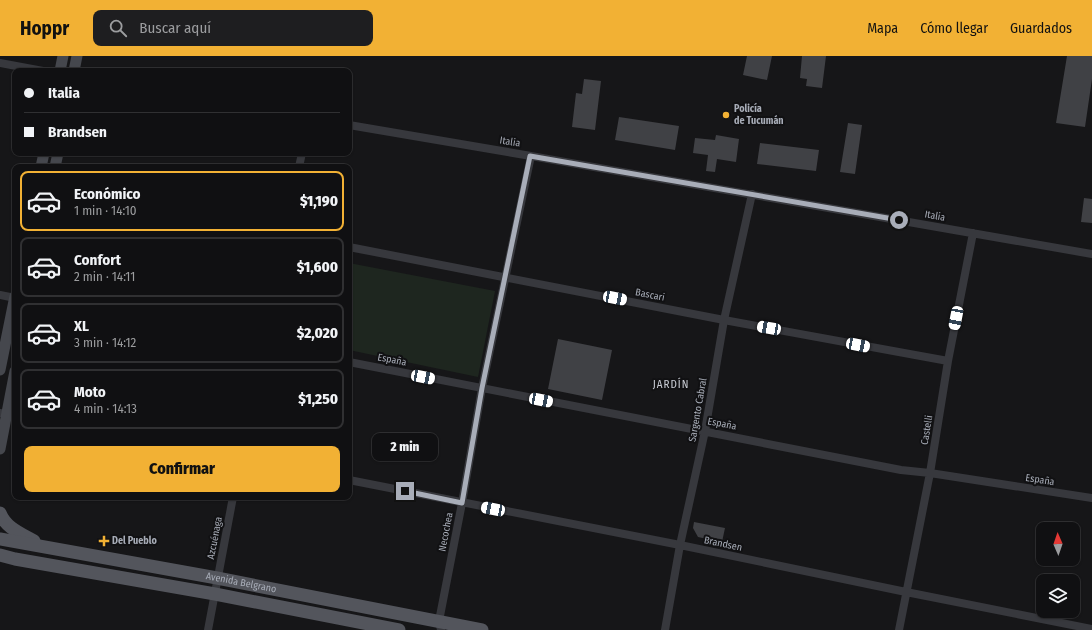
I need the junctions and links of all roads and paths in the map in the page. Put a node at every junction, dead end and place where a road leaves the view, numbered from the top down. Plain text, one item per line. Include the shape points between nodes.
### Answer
1 (63, 56) edge
2 (77, 56) edge
3 (0, 63) edge
4 (27, 68) edge
5 (61, 68) edge
6 (75, 68) edge
7 (352, 126) edge
8 (530, 156) junction
9 (752, 194) junction
10 (973, 233) junction
11 (352, 248) edge
12 (1092, 254) edge
13 (505, 277) junction
14 (0, 295) edge
15 (12, 297) edge
16 (12, 312) edge
17 (724, 320) junction
18 (948, 361) junction
19 (352, 363) edge
20 (0, 370) edge
21 (12, 387) edge
22 (482, 388) junction
23 (7, 414) edge
24 (705, 431) junction
25 (0, 449) edge
26 (930, 473) junction
27 (352, 481) edge
28 (1092, 498) edge
29 (232, 500) edge
30 (462, 503) junction
31 (0, 513) edge
32 (0, 539) edge
33 (680, 545) junction
34 (44, 548) junction
35 (0, 554) edge
36 (15, 559) junction
37 (0, 560) edge
38 (217, 578) junction
39 (906, 592) junction
40 (215, 594) junction
41 (440, 625) edge
42 (1092, 629) edge
43 (208, 630) edge
44 (399, 630) edge
45 (482, 630) edge
46 (665, 630) edge
47 (899, 630) edge

1 - 5 main road
2 - 6 main road
3 - 4 street
7 - 8 street, Italia
8 - 9 street, Italia
8 - 13 street, Necochea
9 - 10 street, Italia
9 - 17 street, Sargento Cabral
10 - 12 street, Italia
10 - 18 street, Castelli
11 - 13 street, Bascari
13 - 17 street, Bascari
13 - 22 street, Necochea
14 - 15 street
16 - 20 main road
17 - 18 street, Bascari
17 - 24 street, Sargento Cabral
18 - 26 street, Castelli
19 - 22 street, España
21 - 23 main road
22 - 24 street, España
22 - 30 street, Necochea
23 - 25 main road
24 - 26 street, España via 901,470
24 - 33 street, Sargento Cabral
26 - 28 street, España
26 - 39 street, Castelli
27 - 30 street, Brandsen
29 - 38 street, Azcuénaga
30 - 33 street, Brandsen
30 - 41 street, Necochea
31 - 34 main road via 3,521 15,531
32 - 34 main road, Avenida Belgrano
33 - 39 street, Brandsen
33 - 46 street, Sargento Cabral
34 - 38 main road, Avenida Belgrano
35 - 36 main road, Avenida Belgrano
36 - 37 main road
36 - 40 main road, Avenida Belgrano
38 - 40 street, Azcuénaga
38 - 41 main road, Avenida Belgrano
39 - 42 street, Brandsen
39 - 47 street, Castelli
40 - 43 street, Azcuénaga
40 - 44 main road, Avenida Belgrano
41 - 45 main road, Avenida Belgrano

